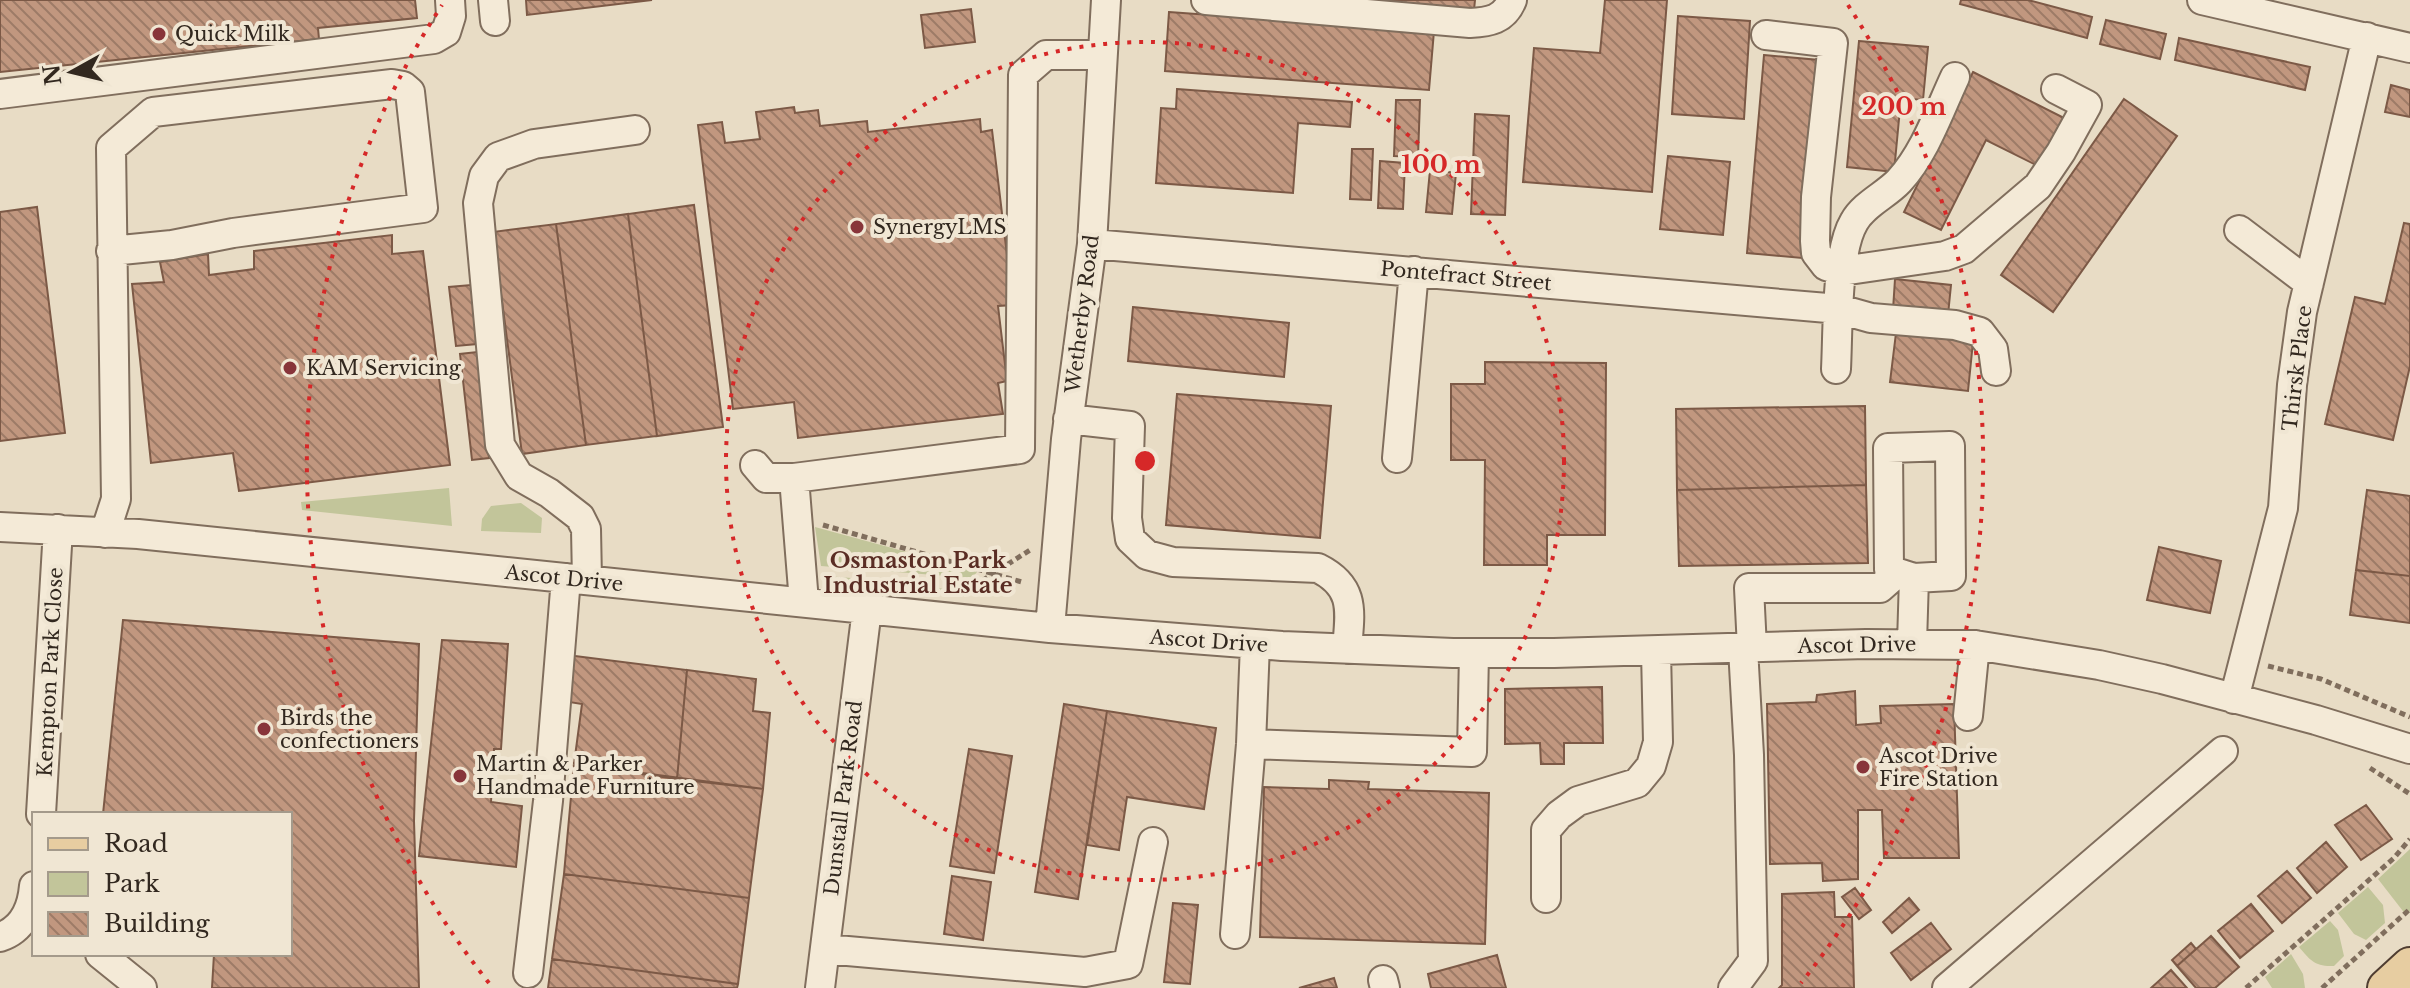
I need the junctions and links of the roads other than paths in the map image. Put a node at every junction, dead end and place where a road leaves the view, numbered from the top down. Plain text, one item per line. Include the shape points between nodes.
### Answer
1 (450, 0) edge
2 (1106, 0) edge
3 (1206, 0) edge
4 (1512, 0) edge
5 (2214, 1) edge
6 (1766, 35) dead end
7 (2367, 37) junction
8 (2410, 48) edge
9 (1102, 55) junction
10 (1955, 77) dead end
11 (2056, 89) dead end
12 (0, 94) edge
13 (635, 130) dead end
14 (2239, 230) dead end
15 (1092, 244) junction
16 (111, 251) junction
17 (1842, 265) junction
18 (1414, 271) junction
19 (2309, 283) junction
20 (1839, 309) junction
21 (1836, 369) dead end
22 (1996, 371) dead end
23 (1068, 419) junction
24 (1397, 458) dead end
25 (755, 465) dead end
26 (794, 478) junction
27 (0, 527) edge
28 (58, 529) junction
29 (105, 533) junction
30 (1906, 576) junction
31 (576, 579) junction
32 (804, 602) junction
33 (867, 609) junction
34 (1050, 628) junction
35 (1912, 643) junction
36 (1255, 644) junction
37 (1975, 645) junction
38 (1748, 648) junction
39 (1347, 649) junction
40 (1656, 651) junction
41 (1474, 653) junction
42 (2234, 699) junction
43 (1968, 716) dead end
44 (1251, 744) junction
45 (2410, 749) edge
46 (2223, 751) dead end
47 (41, 812) edge
48 (1153, 842) dead end
49 (1546, 898) dead end
50 (32, 901) edge
51 (1235, 934) dead end
52 (0, 937) edge
53 (825, 949) junction
54 (102, 956) edge
55 (2410, 966) edge
56 (528, 973) dead end
57 (142, 988) edge
58 (820, 988) edge
59 (1733, 988) edge
60 (1947, 988) edge
61 (2386, 988) edge

1 - 12 street via 446,32 434,39
2 - 9 street, Wetherby Road
3 - 4 street via 1470,23 1503,15
5 - 7 street
6 - 17 street via 1833,43 1815,241 1826,266
7 - 8 street
7 - 19 street, Thirsk Place
9 - 15 street, Wetherby Road
9 - 26 street via 1046,55 1023,75 1020,449
10 - 17 street via 1900,180 1854,222
11 - 17 street via 2087,105 2061,152 2038,186 1964,249 1945,256
13 - 31 street via 534,144 498,157 484,176 478,203 500,445 519,476 580,517 586,529
14 - 19 street
15 - 18 street, Pontefract Street
15 - 23 street, Wetherby Road
16 - 16 street via 111,148 153,112 392,84 410,92 423,208
16 - 29 street via 116,499
17 - 20 street
18 - 20 street, Pontefract Street
18 - 24 street
19 - 42 street, Thirsk Place via 2292,385 2283,508
20 - 21 street
20 - 22 street, Pontefract Street via 1980,332 1993,349
23 - 34 street, Wetherby Road
23 - 39 street via 1130,426 1128,528 1130,539 1147,555 1173,562 1318,568 1343,586 1351,611
25 - 26 street via 766,478
26 - 32 street
27 - 28 street, Ascot Drive
28 - 29 street, Ascot Drive
28 - 47 street, Kempton Park Close
29 - 31 street, Ascot Drive
30 - 30 street via 1889,570 1888,448 1950,446 1951,576
30 - 35 street
30 - 38 street via 1880,588 1749,588
31 - 32 street, Ascot Drive
31 - 56 street
32 - 33 street, Ascot Drive
33 - 34 street, Ascot Drive
33 - 53 street, Dunstall Park Road
34 - 36 street, Ascot Drive
35 - 37 street, Ascot Drive
35 - 38 street, Ascot Drive
36 - 39 street, Ascot Drive
36 - 44 street
37 - 42 street, Ascot Drive via 2099,665
37 - 43 street
38 - 40 street, Ascot Drive
38 - 59 street via 1753,961
39 - 41 street, Ascot Drive
40 - 41 street, Ascot Drive
40 - 49 street via 1658,742 1651,766 1637,783 1578,801 1546,830
41 - 44 street via 1472,752
42 - 45 street, Ascot Drive
44 - 51 street
46 - 60 street
48 - 53 street via 1128,964 1085,972
50 - 52 street via 20,925
53 - 58 street, Dunstall Park Road
54 - 57 street
55 - 61 main road

